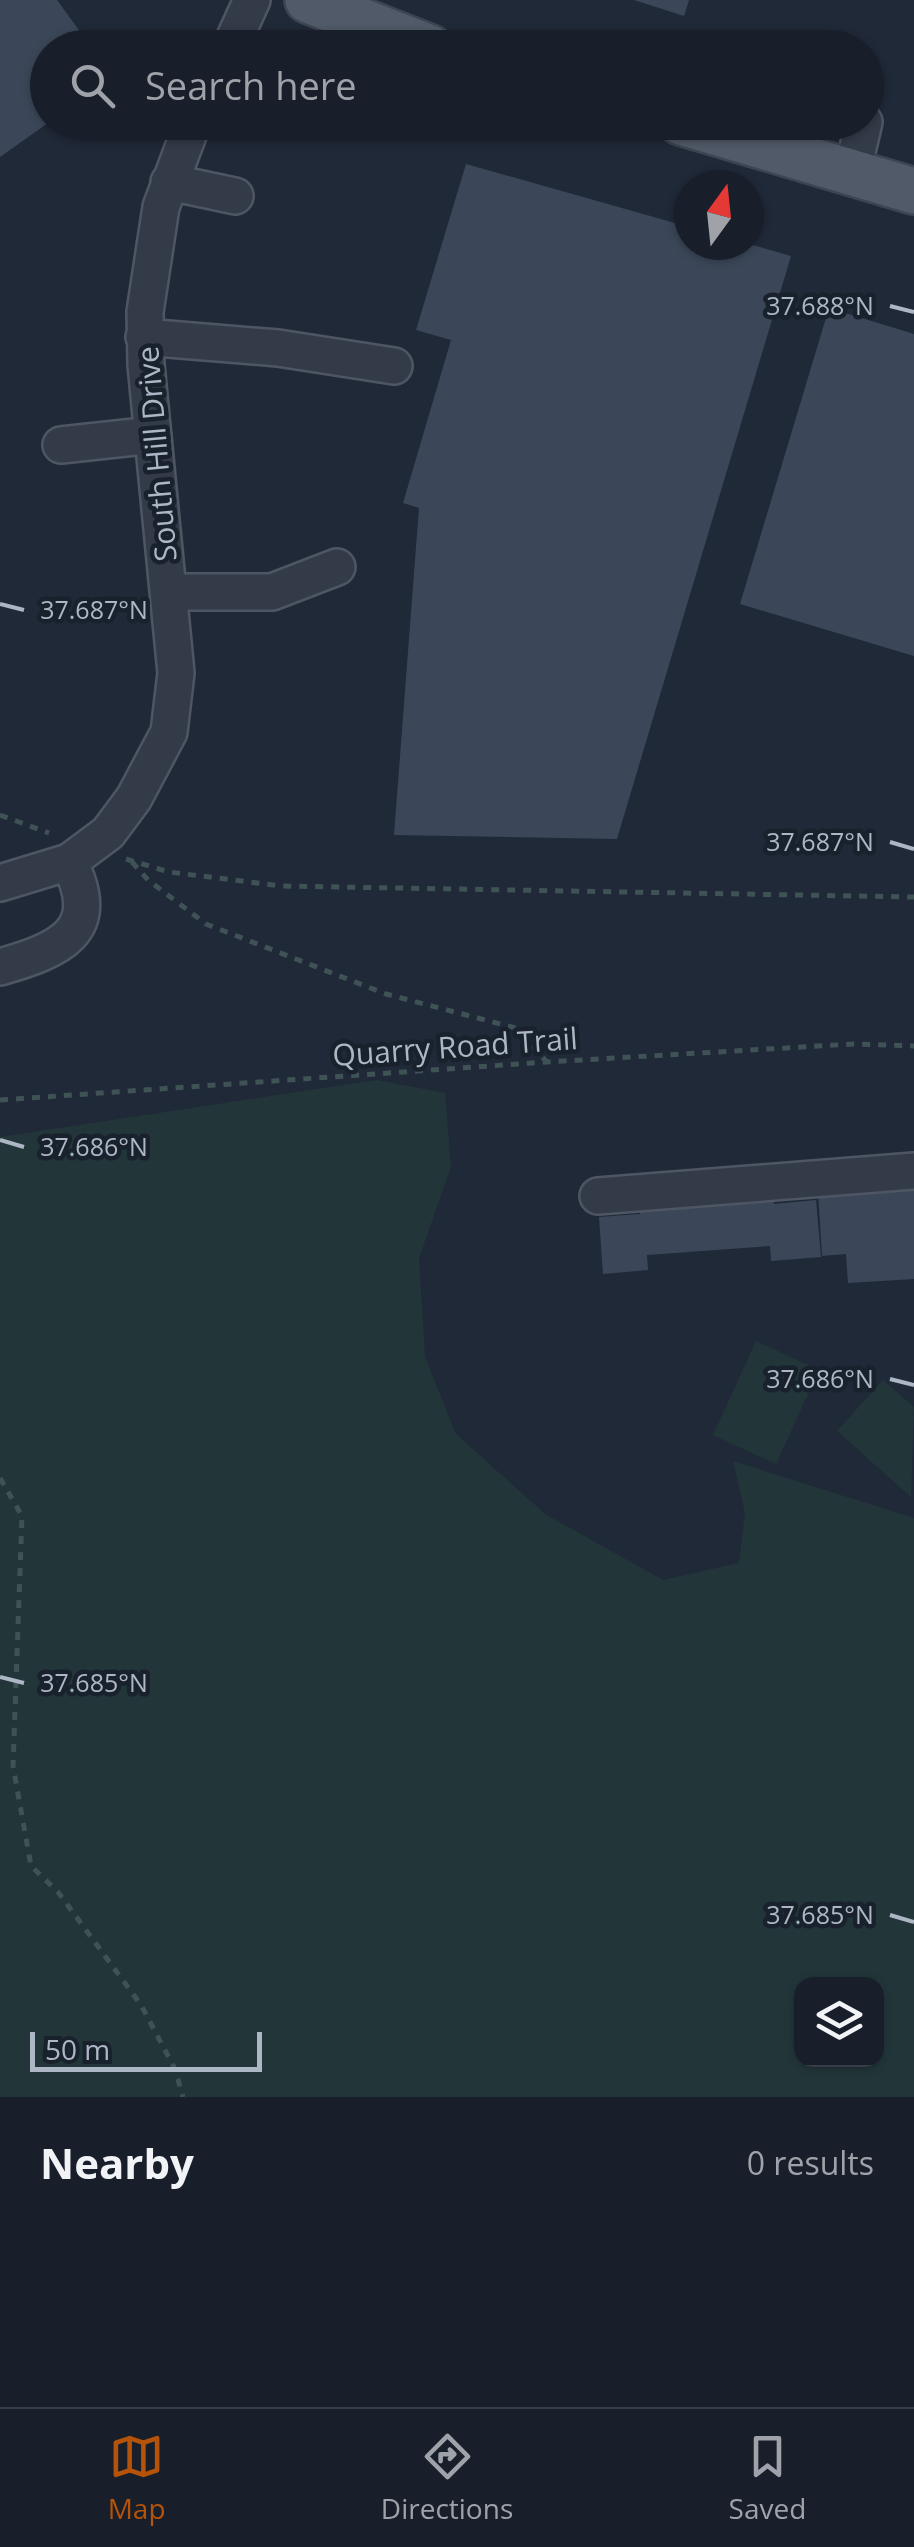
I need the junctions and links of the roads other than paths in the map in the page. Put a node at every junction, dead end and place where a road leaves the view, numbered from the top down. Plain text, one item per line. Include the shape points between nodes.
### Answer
1 (252, 0) edge
2 (308, 0) edge
3 (238, 30) edge
4 (384, 30) edge
5 (186, 140) edge
6 (774, 140) edge
7 (860, 140) edge
8 (852, 173) junction
9 (168, 182) junction
10 (914, 191) edge
11 (235, 196) dead end
12 (144, 337) junction
13 (394, 366) dead end
14 (152, 434) junction
15 (61, 446) dead end
16 (338, 567) dead end
17 (169, 592) junction
18 (89, 848) junction
19 (0, 883) edge
20 (0, 967) edge
21 (914, 1171) edge
22 (598, 1196) dead end

1 - 3 street
2 - 4 main road
5 - 9 street, South Hill Drive
6 - 8 main road
7 - 8 street
8 - 10 main road
9 - 11 street
9 - 12 street, South Hill Drive via 150,258
12 - 13 street
12 - 14 street, South Hill Drive
14 - 15 street
14 - 17 street, South Hill Drive
16 - 17 street via 272,592
17 - 18 street, South Hill Drive via 176,672 169,732 134,798
18 - 19 street
18 - 20 street via 78,924 55,949
21 - 22 street

